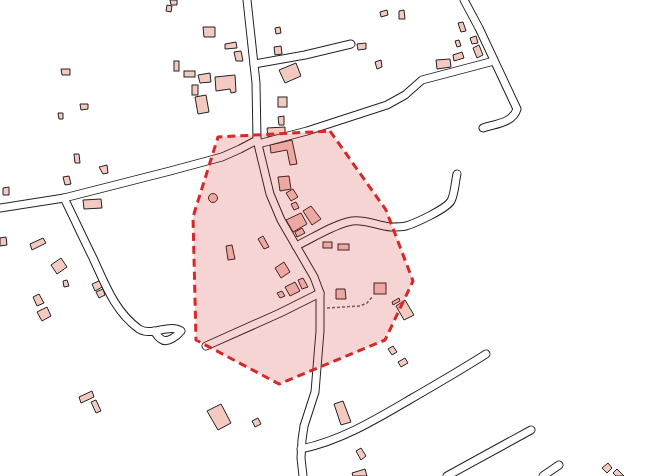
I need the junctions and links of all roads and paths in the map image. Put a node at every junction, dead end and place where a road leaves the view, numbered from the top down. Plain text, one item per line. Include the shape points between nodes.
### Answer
1 (247, 0) edge
2 (464, 0) edge
3 (351, 44) dead end
4 (494, 61) junction
5 (254, 64) junction
6 (483, 128) dead end
7 (257, 142) junction
8 (457, 174) dead end
9 (64, 198) junction
10 (0, 208) edge
11 (296, 246) junction
12 (320, 293) junction
13 (373, 296) dead end
14 (321, 309) junction
15 (154, 331) dead end
16 (206, 346) dead end
17 (486, 354) dead end
18 (531, 430) dead end
19 (301, 449) junction
20 (559, 466) dead end
21 (303, 476) edge
22 (447, 476) edge
23 (543, 476) edge

1 - 5 street
2 - 4 street
3 - 5 street
4 - 6 street via 517,109 507,121
4 - 7 street via 422,80 405,95 387,105 307,131
5 - 7 street
7 - 9 street via 222,157
7 - 11 street via 274,203
8 - 11 street via 453,195 448,204 414,223 393,227 352,221
9 - 10 street
9 - 15 street via 121,313 141,330
11 - 12 street
12 - 14 street
12 - 16 street
13 - 14 path via 360,306
14 - 19 street via 315,392 304,426
17 - 19 street via 374,420 333,440
18 - 22 street
19 - 21 street
20 - 23 street

